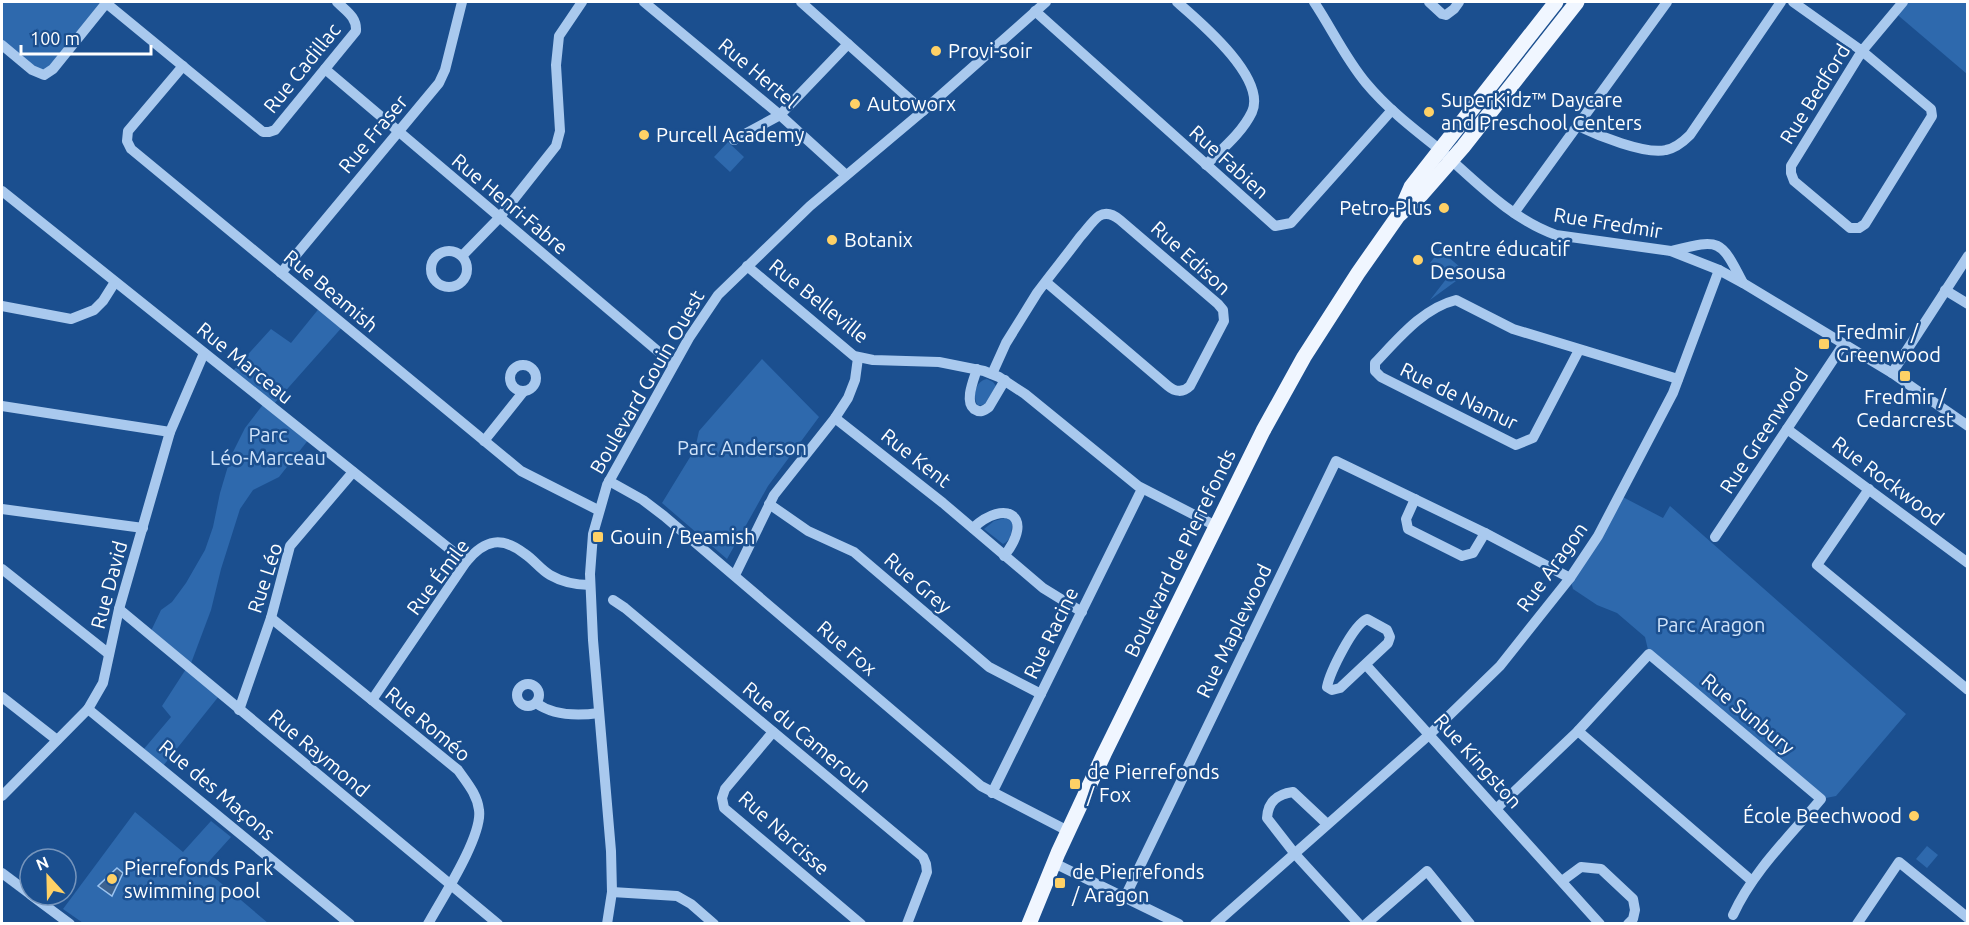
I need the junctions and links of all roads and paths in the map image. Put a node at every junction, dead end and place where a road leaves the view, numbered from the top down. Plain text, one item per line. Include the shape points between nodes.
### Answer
1 (106, 2) edge
2 (337, 2) edge
3 (462, 2) edge
4 (582, 2) edge
5 (644, 2) edge
6 (801, 2) edge
7 (1046, 2) edge
8 (1178, 2) edge
9 (1314, 2) edge
10 (1429, 2) edge
11 (1459, 2) edge
12 (1556, 2) edge
13 (1577, 2) edge
14 (1666, 2) edge
15 (1781, 2) edge
16 (1793, 2) edge
17 (1903, 2) edge
18 (1035, 12) junction
19 (848, 44) junction
20 (2, 45) edge
21 (1862, 51) junction
22 (183, 66) junction
23 (325, 69) junction
24 (1392, 110) junction
25 (923, 111) junction
26 (780, 116) junction
27 (1578, 126) junction
28 (399, 132) junction
29 (734, 140) dead end
30 (1445, 155) junction
31 (1206, 165) junction
32 (846, 175) junction
33 (2, 191) edge
34 (1514, 213) junction
35 (499, 218) junction
36 (1671, 251) junction
37 (462, 256) dead end
38 (1968, 256) edge
39 (747, 266) junction
40 (1719, 270) junction
41 (281, 273) junction
42 (115, 282) junction
43 (1046, 282) junction
44 (1743, 283) junction
45 (1945, 290) junction
46 (1968, 304) edge
47 (2, 306) edge
48 (1843, 345) junction
49 (1579, 350) junction
50 (204, 353) junction
51 (858, 358) junction
52 (673, 364) junction
53 (977, 369) junction
54 (1892, 373) junction
55 (992, 374) junction
56 (1678, 379) junction
57 (1005, 380) junction
58 (524, 391) dead end
59 (2, 406) edge
60 (835, 418) junction
61 (1968, 426) edge
62 (1787, 429) junction
63 (170, 432) junction
64 (484, 441) junction
65 (353, 472) junction
66 (609, 481) junction
67 (1142, 489) junction
68 (1869, 489) junction
69 (1415, 499) junction
70 (769, 504) junction
71 (2, 509) edge
72 (598, 510) junction
73 (1216, 526) junction
74 (143, 528) junction
75 (973, 528) junction
76 (1485, 533) junction
77 (1715, 537) dead end
78 (1004, 556) junction
79 (466, 562) junction
80 (1968, 563) edge
81 (2, 569) edge
82 (735, 575) junction
83 (1570, 578) junction
84 (590, 585) junction
85 (613, 600) dead end
86 (119, 609) junction
87 (1082, 612) junction
88 (271, 618) junction
89 (109, 654) junction
90 (1366, 665) junction
91 (1968, 690) edge
92 (1041, 694) junction
93 (2, 698) edge
94 (372, 700) junction
95 (536, 703) dead end
96 (88, 708) junction
97 (239, 710) junction
98 (599, 713) junction
99 (1578, 730) junction
100 (773, 732) junction
101 (1430, 734) junction
102 (57, 740) junction
103 (992, 793) junction
104 (2, 796) edge
105 (1497, 808) junction
106 (1326, 824) junction
107 (1068, 831) junction
108 (1295, 854) junction
109 (1054, 863) junction
110 (2, 873) edge
111 (1562, 881) junction
112 (1752, 881) junction
113 (451, 884) junction
114 (18, 885) edge
115 (612, 892) junction
116 (1125, 897) junction
117 (47, 907) edge
118 (1380, 910) junction
119 (1733, 915) dead end
120 (1968, 918) edge
121 (1176, 923) edge
122 (70, 924) edge
123 (350, 924) edge
124 (428, 924) edge
125 (498, 924) edge
126 (607, 924) edge
127 (714, 924) edge
128 (861, 924) edge
129 (907, 924) edge
130 (1029, 924) edge
131 (1215, 924) edge
132 (1359, 924) edge
133 (1366, 924) edge
134 (1382, 924) edge
135 (1470, 924) edge
136 (1600, 924) edge
137 (1629, 924) edge
138 (1857, 924) edge

1 - 20 street via 44,75
1 - 22 street, Rue Cadillac
2 - 23 street, Rue Cadillac via 354,18 356,32
3 - 28 street, Rue Fraser via 439,83
4 - 35 street via 559,36 556,65 560,131 556,146
5 - 26 street, Rue Hertel
6 - 19 street
7 - 18 street, Boulevard Gouin Ouest
8 - 31 street via 1223,43 1254,90 1253,110 1244,126
9 - 24 street, Rue Fredmir via 1351,63
10 - 11 street via 1446,15
12 - 30 main road, Boulevard de Pierrefonds
13 - 30 main road, Boulevard de Pierrefonds via 1462,147
14 - 27 street
15 - 27 street via 1690,135 1677,146 1663,151 1642,148
16 - 21 street
17 - 21 street, Rue Bedford
18 - 25 street, Boulevard Gouin Ouest
18 - 31 street, Rue Fabien
19 - 25 street
19 - 26 street
21 - 21 street, Rue Bedford via 1924,102 1932,116 1865,224 1850,228 1794,181 1791,166
22 - 23 street, Rue Cadillac via 263,132 275,130
22 - 41 street, Rue Beamish via 128,132 127,141 131,149
23 - 28 street, Rue Henri-Fabre
24 - 30 street, Rue Fredmir
24 - 31 street, Rue Fabien via 1291,223 1284,226 1275,226
25 - 32 street, Boulevard Gouin Ouest
26 - 29 street
26 - 32 street, Rue Hertel
27 - 34 street
28 - 35 street, Rue Henri-Fabre
28 - 41 street, Rue Fraser
30 - 34 street, Rue Fredmir
30 - 73 main road, Boulevard de Pierrefonds via 1421,195 1398,216 1358,273 1304,357
32 - 39 street, Boulevard Gouin Ouest
33 - 42 street, Rue Marceau
34 - 36 street, Rue Fredmir via 1556,235
35 - 37 street
35 - 52 street, Rue Henri-Fabre
36 - 40 street, Rue Fredmir
36 - 44 street, Rue Fredmir via 1703,243 1722,247
38 - 45 street
39 - 51 street, Rue Belleville
39 - 52 street, Boulevard Gouin Ouest via 709,306
40 - 44 street, Rue Fredmir
40 - 56 street, Rue Aragon
41 - 64 street, Rue Beamish
42 - 47 street via 94,310 71,320
42 - 50 street, Rue Marceau
43 - 43 street, Rue Edison via 1178,392 1192,384 1224,321 1218,304 1111,214 1095,219
43 - 55 street, Rue Edison via 1014,330
44 - 48 street, Rue Fredmir
45 - 46 street
45 - 54 street
48 - 54 street, Rue Fredmir
48 - 62 street, Rue Greenwood
49 - 49 street, Rue de Namur via 1513,329 1455,300 1439,304 1412,325 1375,363 1375,371 1516,445 1533,438
49 - 56 street, Rue de Namur
50 - 63 street, Rue David
50 - 65 street, Rue Marceau
51 - 53 street, Rue Belleville via 931,361
51 - 60 street via 850,394
52 - 66 street, Boulevard Gouin Ouest
53 - 55 street, Rue Belleville
53 - 57 street via 970,400 977,410 988,407
54 - 61 street, Rue Fredmir
55 - 57 street, Rue Belleville
56 - 83 street, Rue Aragon via 1598,536
57 - 67 street, Rue Belleville
58 - 64 street
59 - 63 street
60 - 70 street
60 - 75 street, Rue Kent
62 - 68 street, Rue Rockwood
62 - 77 street, Rue Greenwood
63 - 74 street, Rue David
64 - 72 street, Rue Beamish via 522,471
65 - 79 street, Rue Marceau
65 - 88 street, Rue Léo via 290,546
66 - 72 street, Boulevard Gouin Ouest
66 - 82 street, Rue Fox via 648,504
67 - 73 street, Rue Belleville
67 - 87 street, Rue Racine
68 - 80 street, Rue Rockwood
68 - 91 street via 1817,565
69 - 76 street, Rue Maplewood
69 - 76 street via 1406,519 1408,529 1462,556 1473,553
69 - 116 street, Rue Maplewood via 1336,461
70 - 82 street
70 - 92 street, Rue Grey via 808,531 854,552 989,667
71 - 74 street
72 - 84 street, Boulevard Gouin Ouest
73 - 107 main road, Boulevard de Pierrefonds
74 - 86 street, Rue David
75 - 78 street, Rue Kent
75 - 78 street via 999,514 1015,516 1016,534
76 - 83 street, Rue Maplewood
78 - 87 street, Rue Kent via 1053,595
79 - 84 street, Rue Émile via 486,544 507,543 551,576
79 - 94 street, Rue Émile
81 - 89 street
82 - 103 street, Rue Fox
83 - 101 street, Rue Aragon via 1500,666
84 - 98 street, Boulevard Gouin Ouest
85 - 100 street, Rue du Cameroun
86 - 89 street, Rue David
86 - 97 street, Rue Raymond
87 - 92 street, Rue Racine
88 - 94 street, Rue Roméo
88 - 97 street, Rue Léo
89 - 96 street, Rue David via 103,683
90 - 90 street via 1390,637 1387,630 1368,620 1362,622 1345,648 1327,687 1340,688
90 - 101 street, Rue Kingston
92 - 103 street, Rue Racine
93 - 102 street
94 - 113 street, Rue Roméo via 458,770 473,792 479,812 477,830
95 - 98 street via 568,714
96 - 102 street, Rue David
96 - 123 street, Rue des Maçons
97 - 113 street, Rue Raymond
98 - 115 street, Boulevard Gouin Ouest
99 - 105 street, Rue Sunbury
99 - 112 street
99 - 112 street, Rue Sunbury via 1649,654 1821,799
100 - 128 street, Rue Narcisse via 725,789 724,808
100 - 129 street, Rue du Cameroun via 923,857 927,872
101 - 105 street, Rue Kingston
101 - 106 street, Rue Aragon
102 - 104 street, Rue David
103 - 107 street, Rue Fox
105 - 111 street, Rue Kingston
106 - 108 street, Rue Aragon
106 - 108 street via 1293,792 1281,793 1268,807 1266,818
107 - 109 main road, Boulevard de Pierrefonds
108 - 131 street, Rue Aragon
108 - 132 street
109 - 116 street
109 - 130 main road, Boulevard de Pierrefonds
110 - 114 street
111 - 136 street, Rue Kingston
111 - 137 street via 1581,867 1601,869 1633,899 1635,910
112 - 119 street, Rue Sunbury
113 - 124 street, Rue Roméo
113 - 125 street, Rue Raymond
115 - 126 street, Boulevard Gouin Ouest
115 - 127 street via 677,896
116 - 121 street
117 - 122 street
118 - 133 street
118 - 134 street
118 - 135 street via 1427,870
120 - 138 street via 1899,862

